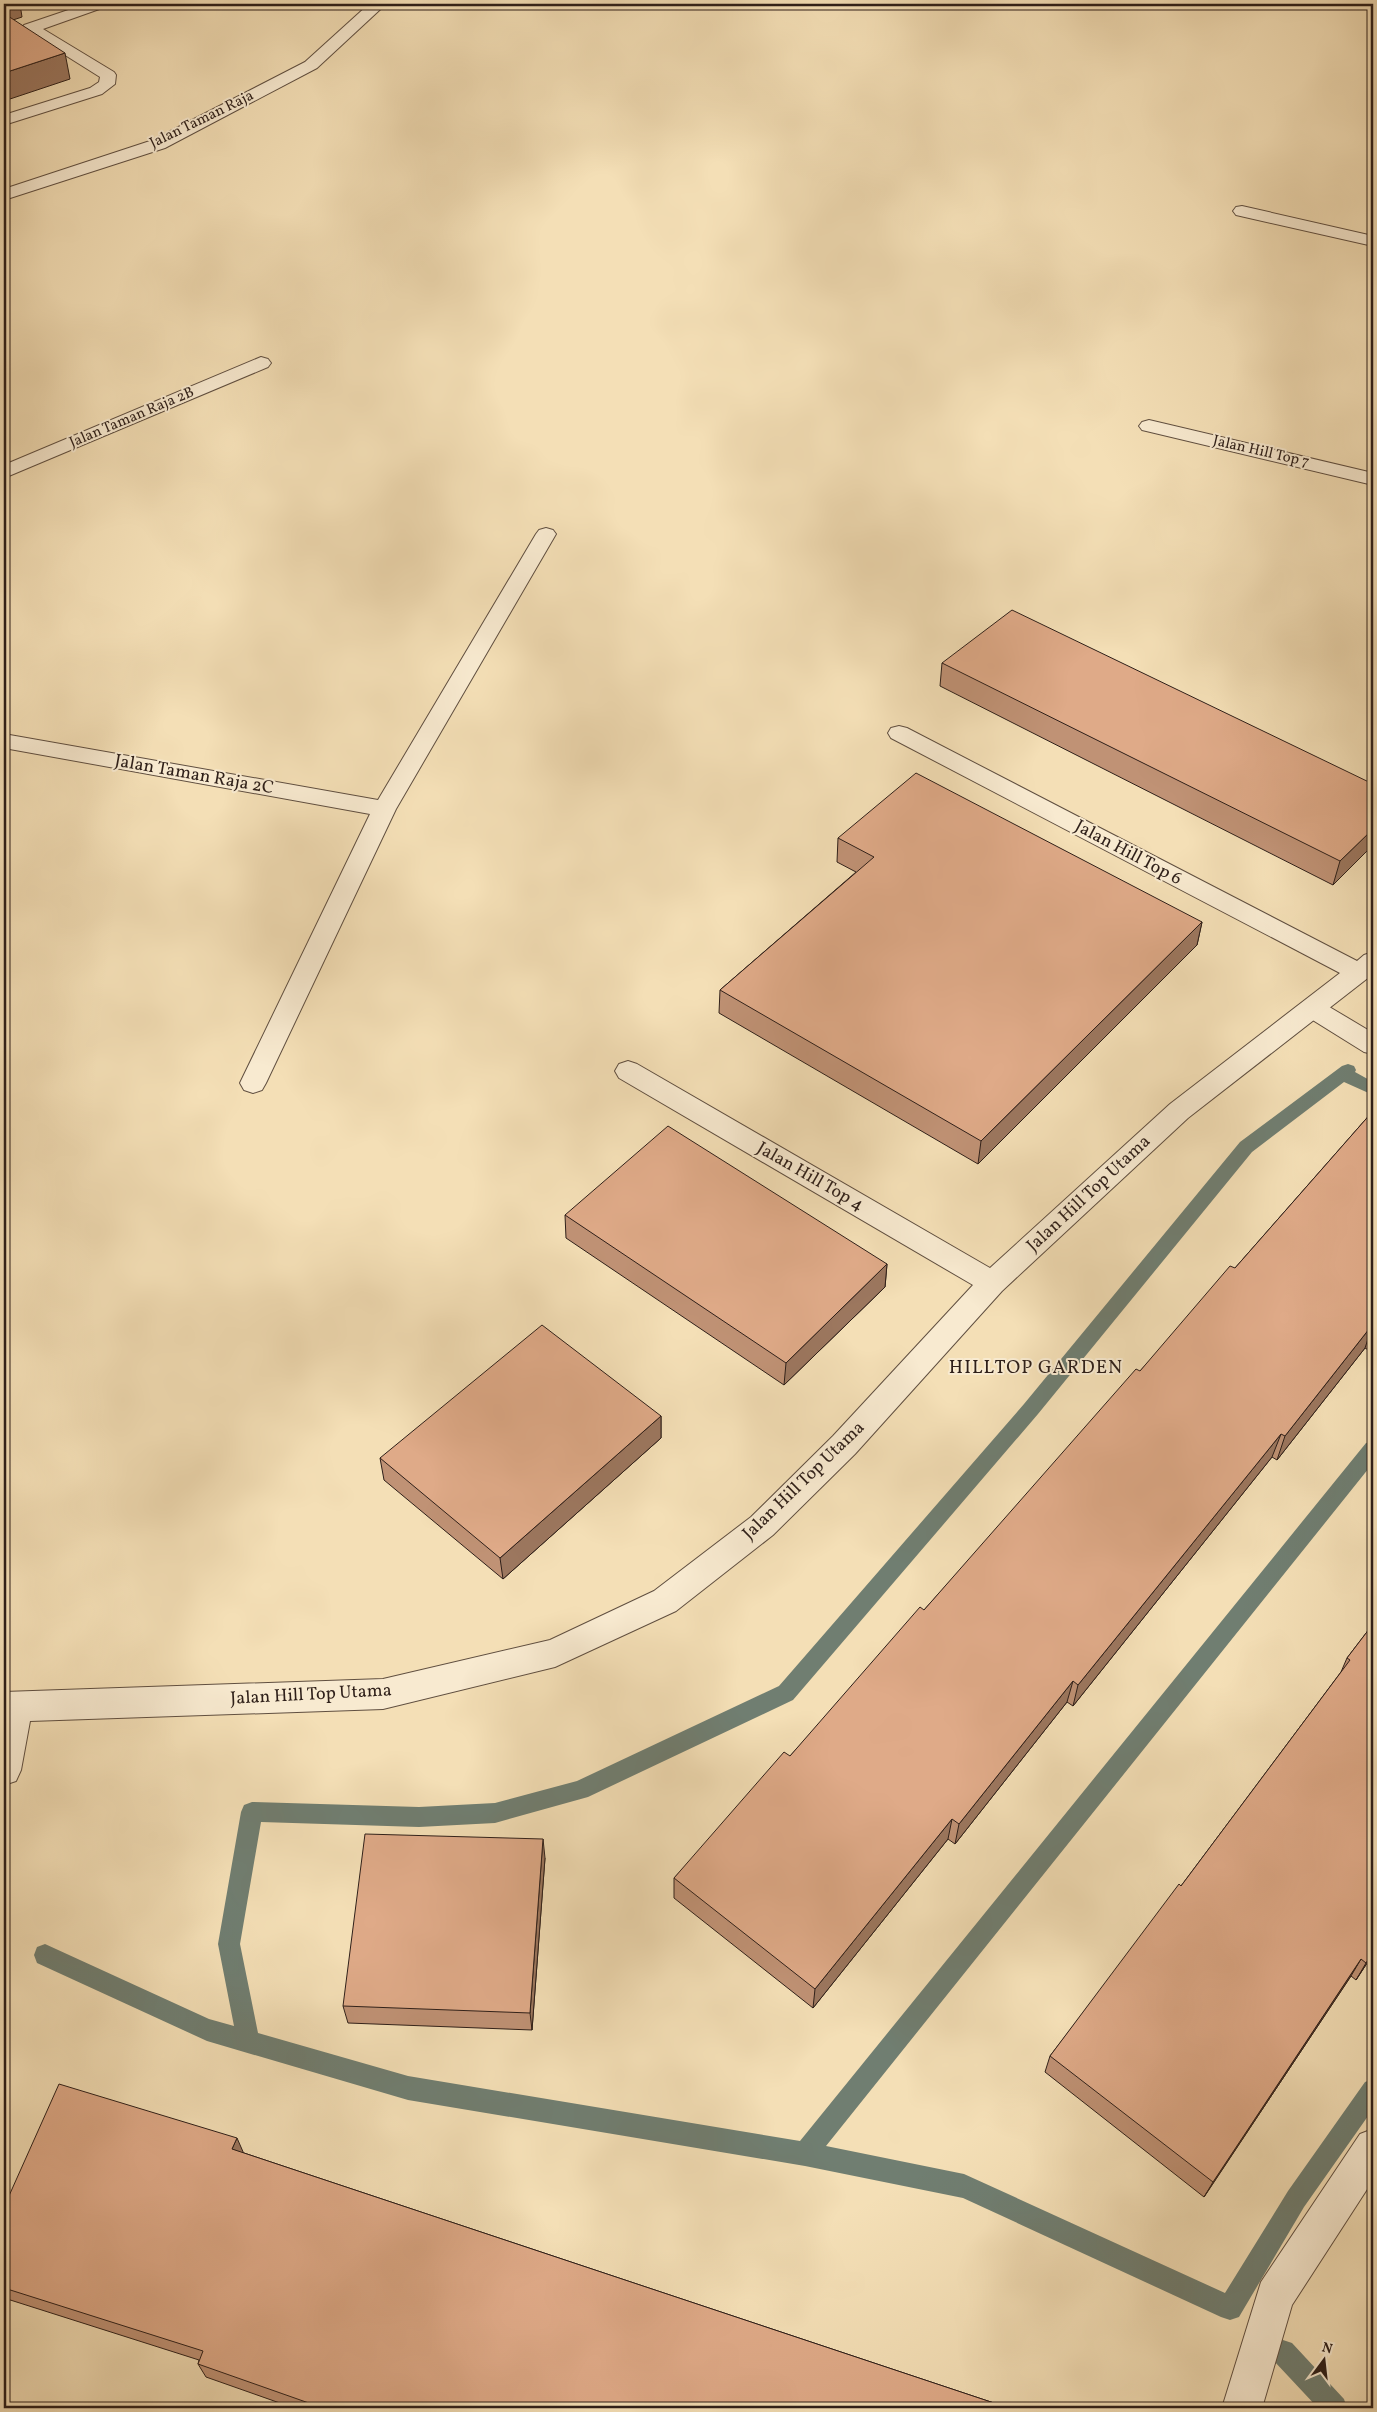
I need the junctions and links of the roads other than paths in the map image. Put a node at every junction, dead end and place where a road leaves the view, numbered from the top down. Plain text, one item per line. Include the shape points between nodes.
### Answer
1 (100, 4) edge
2 (378, 4) edge
3 (30, 28) junction
4 (12, 34) edge
5 (4, 120) edge
6 (4, 195) edge
7 (1242, 211) dead end
8 (1373, 241) edge
9 (261, 363) dead end
10 (1149, 426) dead end
11 (4, 472) edge
12 (1373, 478) edge
13 (546, 534) dead end
14 (899, 733) dead end
15 (4, 742) edge
16 (384, 809) junction
17 (1365, 966) edge
18 (1312, 1008) junction
19 (1373, 1045) edge
20 (628, 1070) dead end
21 (253, 1083) dead end
22 (992, 1283) junction
23 (10, 1707) edge
24 (4, 1770) edge
25 (1373, 2147) edge
26 (1242, 2408) edge

1 - 3 street
2 - 6 street, Jalan Taman Raja via 311,65 158,144
3 - 4 street
3 - 5 street via 108,75 106,84 96,91
7 - 8 street
9 - 11 street, Jalan Taman Raja 2B
10 - 12 street, Jalan Hill Top 7
13 - 16 street
14 - 17 street, Jalan Hill Top 6
15 - 16 street, Jalan Taman Raja 2C
16 - 21 street
17 - 18 street, Jalan Hill Top Utama
18 - 19 street
18 - 22 street, Jalan Hill Top Utama via 1179,1111
20 - 22 street, Jalan Hill Top 4
22 - 23 street, Jalan Hill Top Utama via 844,1445 762,1526 665,1602 554,1654 383,1694
23 - 24 street
25 - 26 street via 1275,2296

